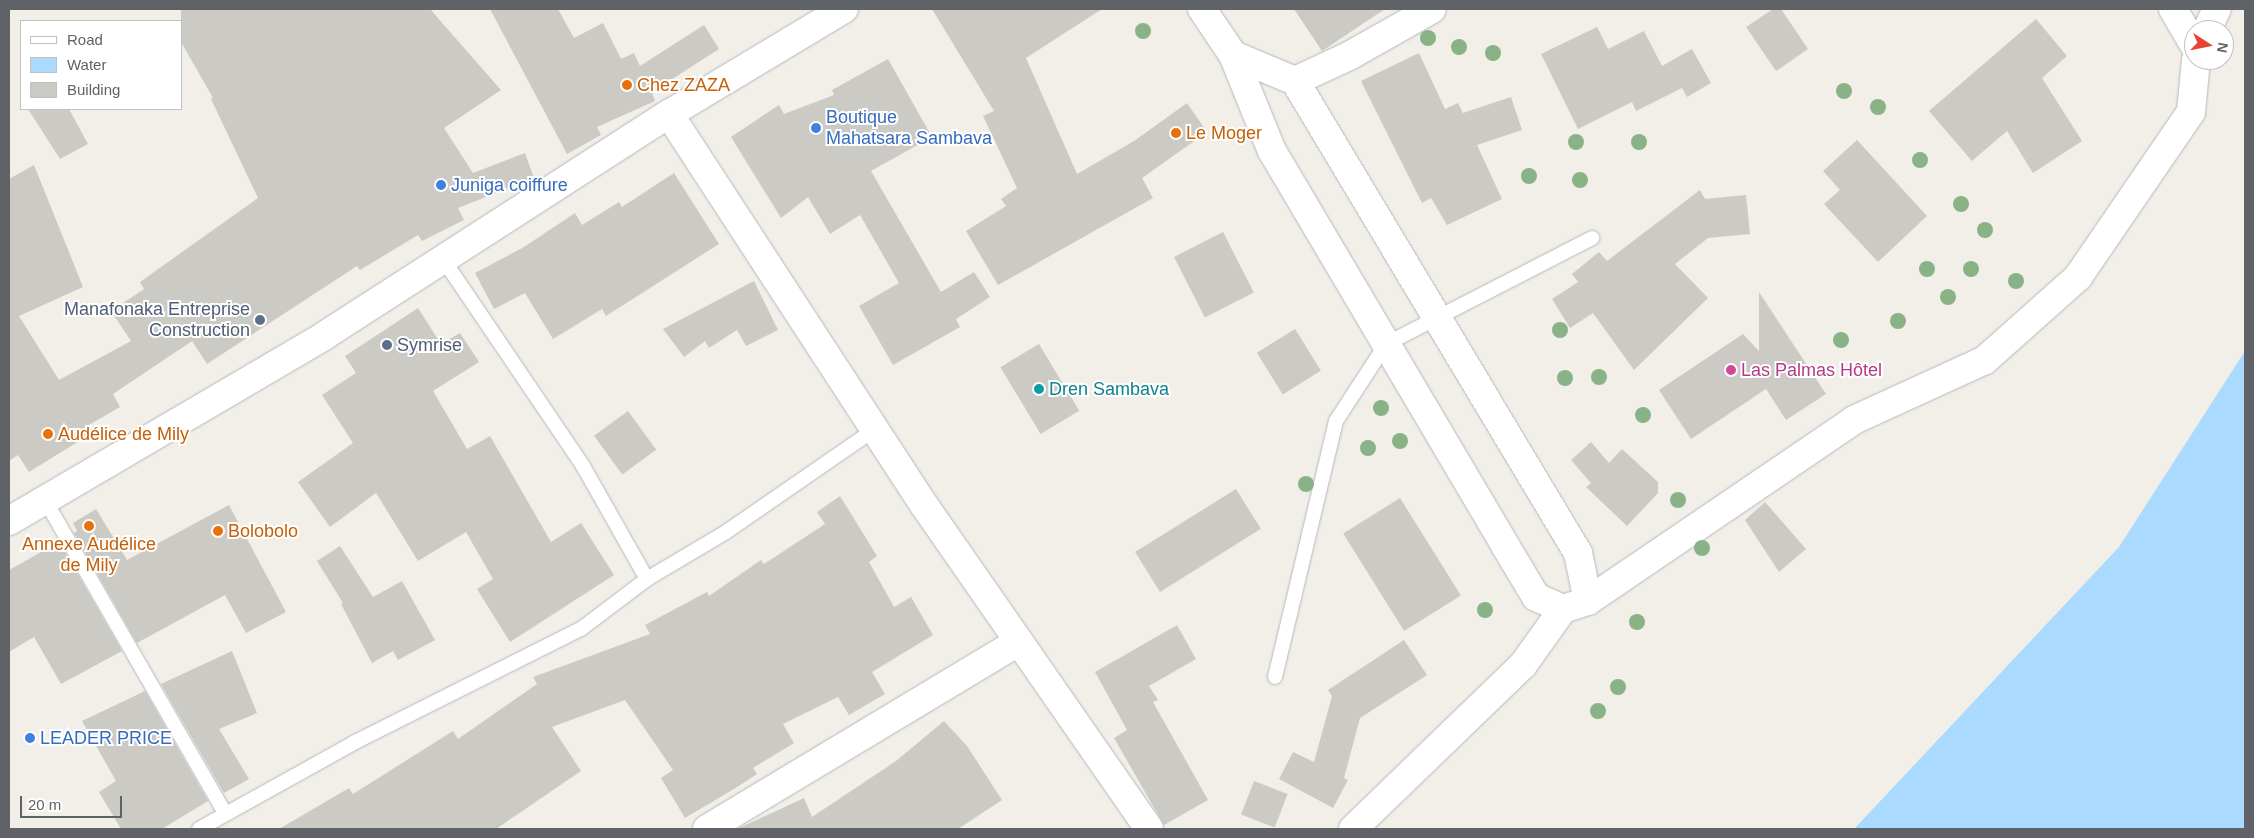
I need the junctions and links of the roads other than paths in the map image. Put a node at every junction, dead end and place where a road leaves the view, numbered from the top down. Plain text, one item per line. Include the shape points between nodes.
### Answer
1 (844, 9) edge
2 (1202, 9) edge
3 (1432, 9) edge
4 (2173, 9) edge
5 (2184, 28) edge
6 (1232, 55) junction
7 (2195, 70) edge
8 (1295, 81) junction
9 (669, 114) junction
10 (1592, 238) dead end
11 (443, 259) junction
12 (1436, 316) junction
13 (1386, 344) junction
14 (874, 430) junction
15 (45, 500) junction
16 (9, 521) edge
17 (647, 579) junction
18 (1575, 605) junction
19 (1018, 642) junction
20 (1275, 677) dead end
21 (225, 813) junction
22 (199, 829) edge
23 (707, 829) edge
24 (1149, 829) edge
25 (1353, 829) edge

1 - 9 street
2 - 6 street
3 - 8 street via 1349,56
4 - 5 street
6 - 8 street
6 - 13 street via 1272,151
7 - 18 street via 2191,112 2078,277 2014,335 1985,360 1854,420
8 - 12 street
9 - 11 street
9 - 14 street
10 - 12 lane
11 - 15 street via 324,336
11 - 17 lane via 583,466
12 - 13 lane
12 - 18 street via 1578,553
13 - 18 street via 1536,597
13 - 20 lane via 1336,421
14 - 17 lane via 726,532
14 - 19 street
15 - 16 street
15 - 21 lane
17 - 21 lane via 581,629 355,742
18 - 25 street via 1523,665
19 - 23 street
19 - 24 street
21 - 22 lane

